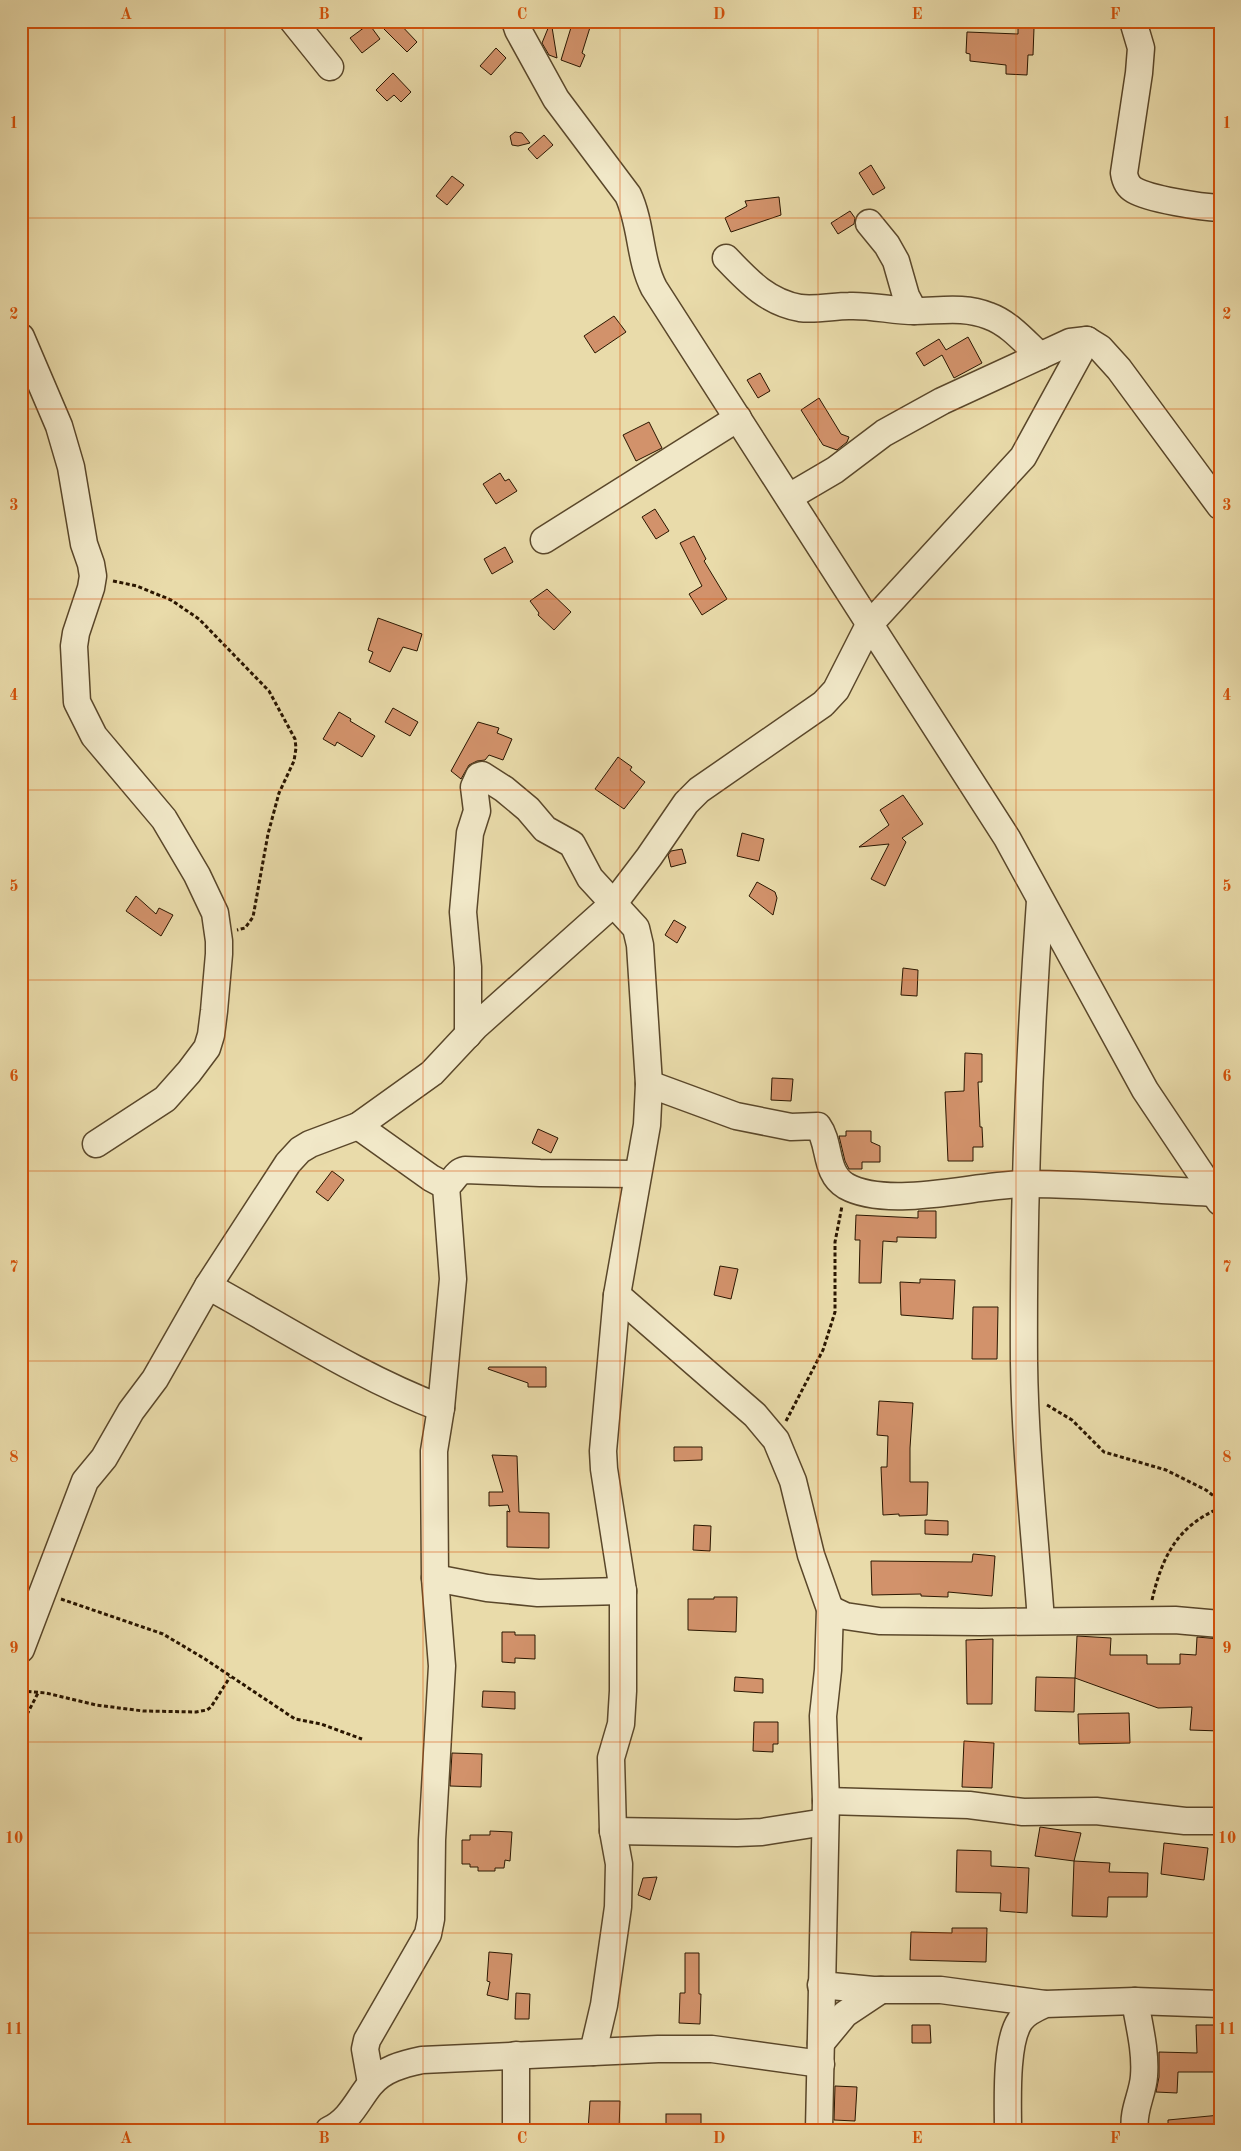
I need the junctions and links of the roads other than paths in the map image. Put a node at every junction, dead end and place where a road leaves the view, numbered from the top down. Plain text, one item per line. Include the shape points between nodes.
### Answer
1 (293, 21) edge
2 (515, 21) edge
3 (1133, 21) edge
4 (330, 66) dead end
5 (1220, 208) edge
6 (869, 222) dead end
7 (726, 258) dead end
8 (914, 311) junction
9 (21, 337) edge
10 (1086, 340) junction
11 (1040, 356) junction
12 (738, 418) junction
13 (789, 497) junction
14 (1220, 506) edge
15 (544, 540) dead end
16 (870, 625) junction
17 (1040, 902) junction
18 (614, 903) junction
19 (468, 1035) junction
20 (649, 1084) junction
21 (358, 1126) junction
22 (96, 1144) dead end
23 (638, 1174) junction
24 (1025, 1184) junction
25 (446, 1186) junction
26 (1217, 1197) edge
27 (208, 1286) junction
28 (617, 1295) junction
29 (441, 1408) junction
30 (435, 1578) junction
31 (623, 1591) junction
32 (830, 1608) junction
33 (1041, 1621) junction
34 (1220, 1624) edge
35 (21, 1649) edge
36 (825, 1811) junction
37 (1220, 1821) edge
38 (613, 1831) junction
39 (821, 1985) junction
40 (881, 1990) junction
41 (1135, 2001) junction
42 (1046, 2004) junction
43 (1220, 2004) edge
44 (593, 2052) junction
45 (821, 2054) junction
46 (516, 2055) junction
47 (371, 2083) junction
48 (329, 2130) edge
49 (516, 2130) edge
50 (819, 2130) edge
51 (1008, 2130) edge
52 (1136, 2130) edge

1 - 4 street
2 - 12 street via 556,99 628,195 634,207 650,280
3 - 5 street via 1141,48 1124,173 1126,183 1145,195
6 - 8 street via 896,261 904,291
7 - 8 street via 762,293 775,301 800,308 851,306
8 - 11 street via 948,308 991,316 1005,324
9 - 22 street via 59,426 71,467 93,576 74,646 77,702 94,736 164,820 197,875 215,913 220,954 207,1048 165,1099
10 - 11 street via 1070,342
10 - 14 street via 1100,348 1119,369
10 - 16 street via 1024,456
11 - 13 street via 961,391 893,428 835,470
12 - 13 street
12 - 15 street
13 - 16 street
16 - 17 street via 1006,838
16 - 18 street via 836,690 823,704 699,790 686,803
17 - 24 street
17 - 26 street via 1145,1090
18 - 19 street
18 - 19 street via 590,878 572,844 545,829 536,816 504,789 484,775 479,776 474,787 477,810 470,832 463,912 468,967
18 - 20 street via 639,936
19 - 21 street via 432,1073
20 - 23 street via 647,1125
20 - 24 street via 736,1116 791,1127 818,1126 834,1175 845,1186 865,1193 904,1195
21 - 25 street
21 - 27 street via 300,1150 282,1171
23 - 25 street via 465,1170 456,1174
23 - 28 street
24 - 26 street
24 - 33 street via 1026,1398
25 - 29 street via 454,1279
27 - 29 street via 338,1362
27 - 35 street via 155,1379 131,1411 104,1458 85,1481
28 - 31 street via 603,1451
28 - 32 street via 755,1415 776,1440 793,1481 811,1555
29 - 30 street via 434,1451
30 - 31 street via 538,1593
30 - 47 street via 442,1666 432,1840 432,1919 428,1934 366,2040
31 - 38 street via 622,1716 611,1758
32 - 33 street via 844,1616 879,1621
32 - 36 street via 828,1670 822,1716
33 - 34 street via 1174,1620
36 - 37 street via 969,1805 1023,1812 1096,1811 1185,1821
36 - 38 street via 762,1832
36 - 39 street
38 - 44 street via 619,1864 618,1907 604,2005
39 - 40 street
39 - 45 street
40 - 42 street via 941,1990
40 - 45 street via 845,2014
41 - 42 street
41 - 43 street
41 - 52 street via 1144,2077 1134,2118
42 - 51 street via 1026,2015 1015,2032 1010,2064
44 - 45 street via 712,2049
44 - 46 street
45 - 50 street
46 - 47 street via 422,2060 388,2070
46 - 49 street
47 - 48 street via 346,2119

